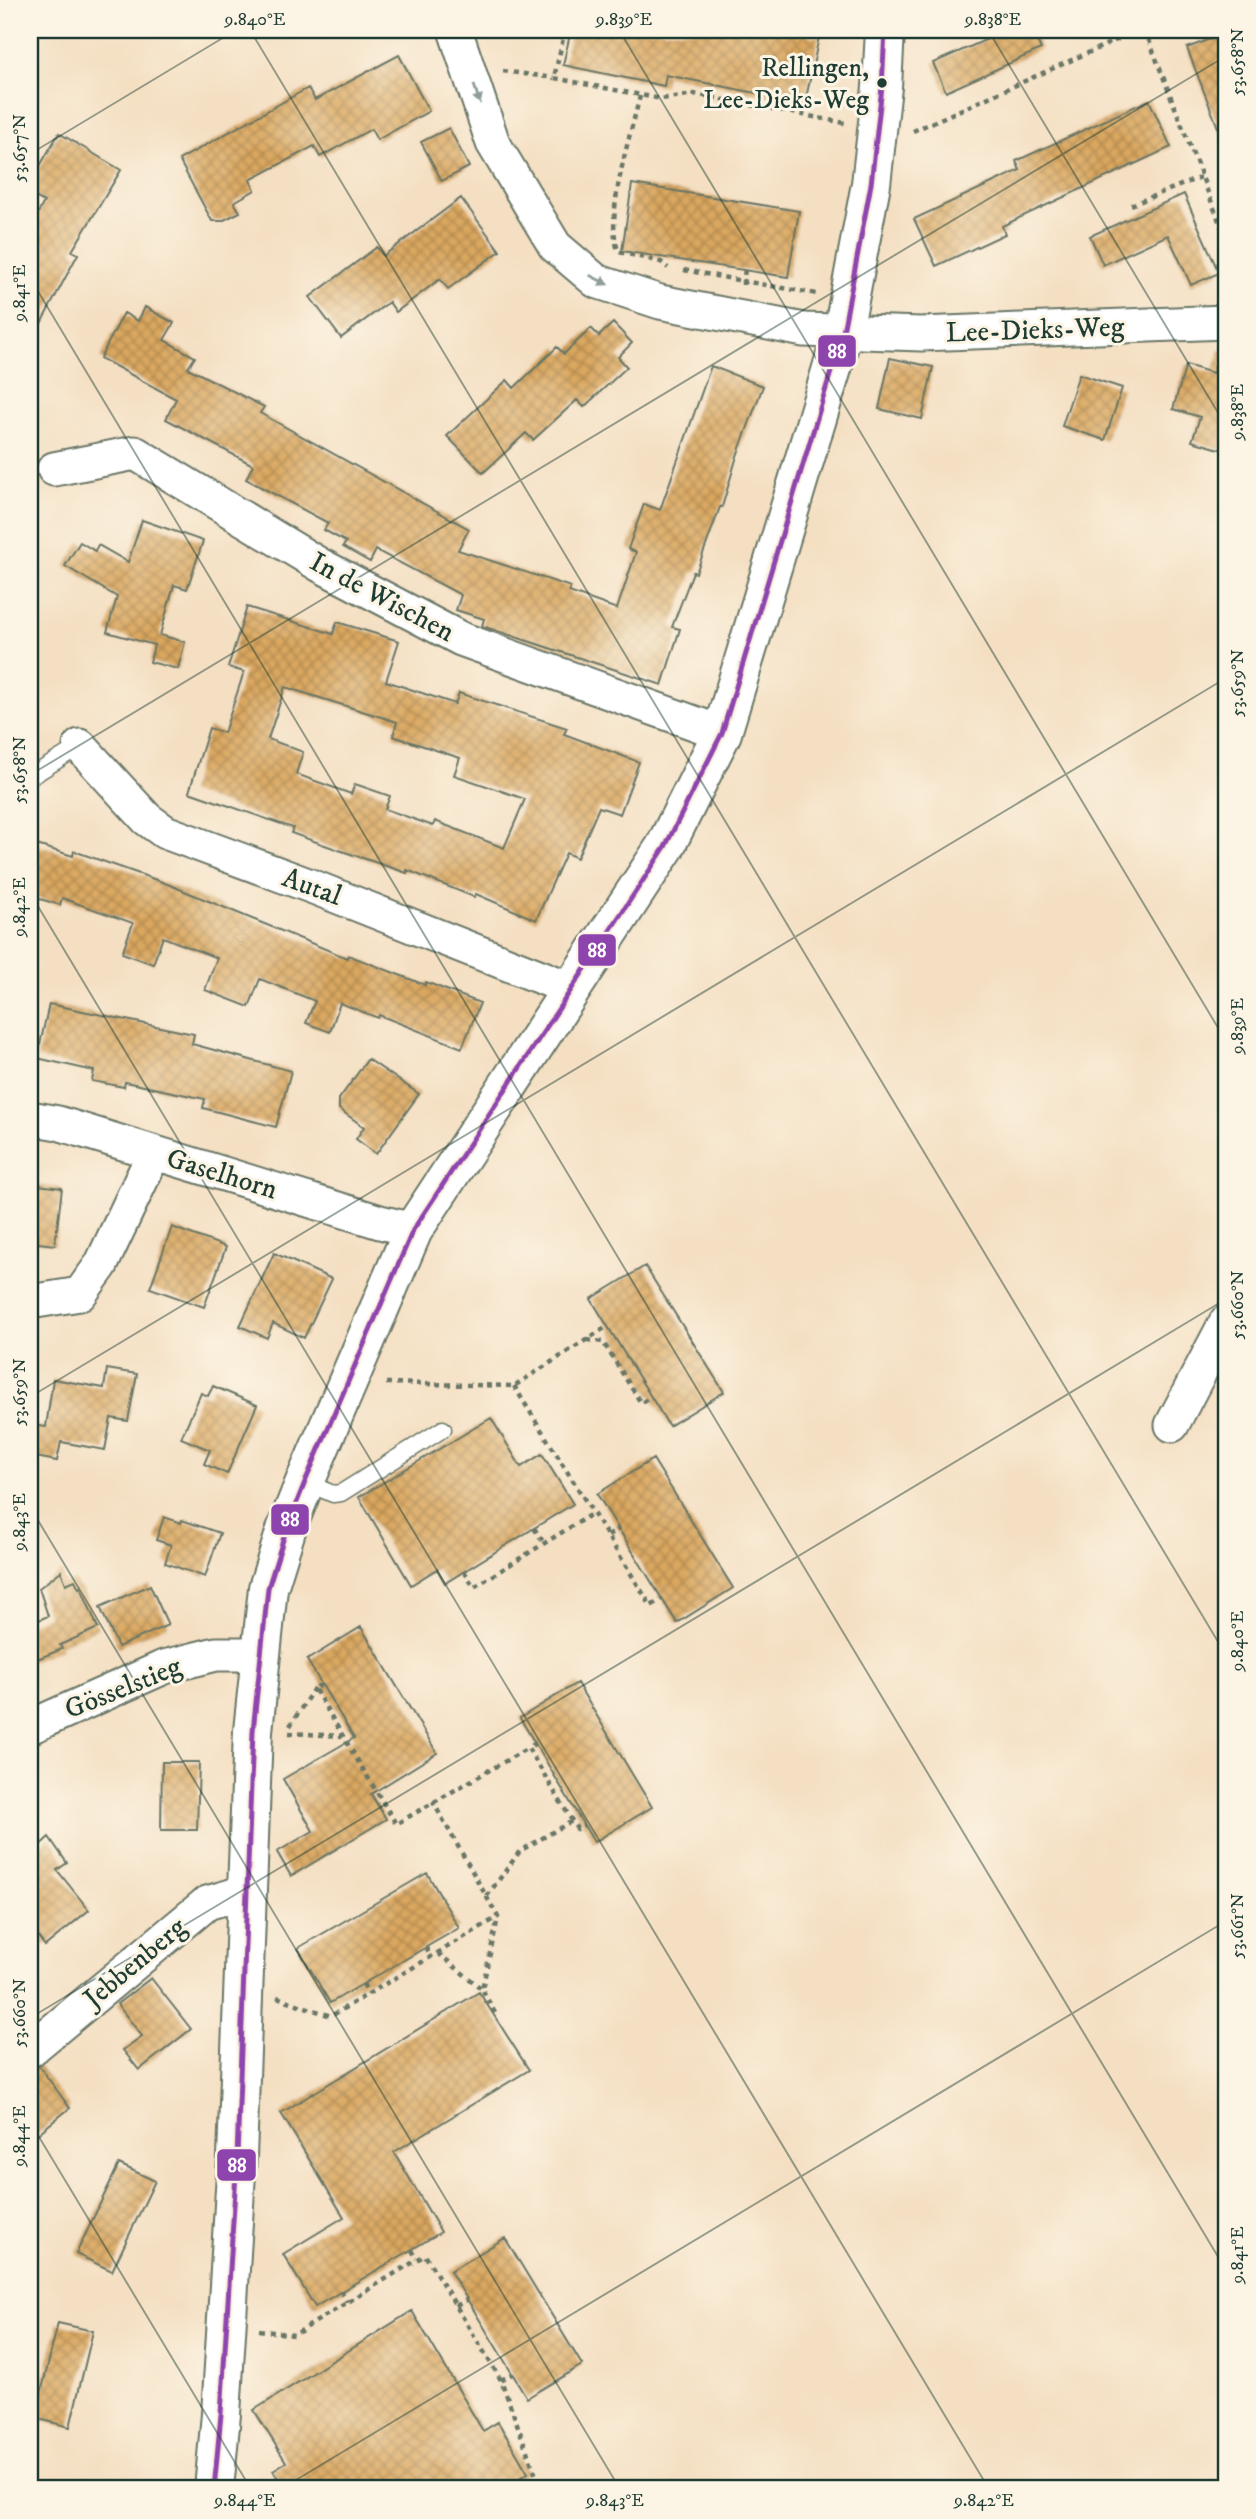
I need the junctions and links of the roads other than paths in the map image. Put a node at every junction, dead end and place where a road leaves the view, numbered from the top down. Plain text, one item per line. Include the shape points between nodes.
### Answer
1 (455, 30) edge
2 (885, 30) edge
3 (1226, 322) edge
4 (843, 332) junction
5 (54, 469) dead end
6 (722, 733) junction
7 (80, 746) joint
8 (30, 775) edge
9 (571, 989) junction
10 (30, 1118) edge
11 (153, 1153) junction
12 (414, 1230) junction
13 (30, 1302) edge
14 (1226, 1322) edge
15 (1172, 1425) dead end
16 (443, 1429) dead end
17 (305, 1482) junction
18 (260, 1654) junction
19 (30, 1727) edge
20 (248, 1891) junction
21 (30, 2050) edge
22 (214, 2489) edge

1 -> 4 street, Lee-Dieks-Weg via 493,143 555,246 596,281 660,302 796,329
2 - 4 street via 871,184
3 - 4 street, Lee-Dieks-Weg via 921,334
4 - 6 street
5 - 6 street, In de Wischen via 135,453 320,565 461,639
6 - 9 street via 665,847
7 - 8 lane
7 - 9 street, Autal via 147,819 166,832
9 - 12 street
10 - 11 street, Gaselhorn
11 - 12 street, Gaselhorn
11 - 13 street via 101,1265 80,1294
12 - 17 street
14 - 15 street
16 - 17 lane via 341,1493
17 - 18 street via 268,1588
18 - 19 street, Gösselstieg via 216,1654 164,1667
18 - 20 street
20 - 21 street, Jebbenberg via 206,1903
20 - 22 street via 237,2157

